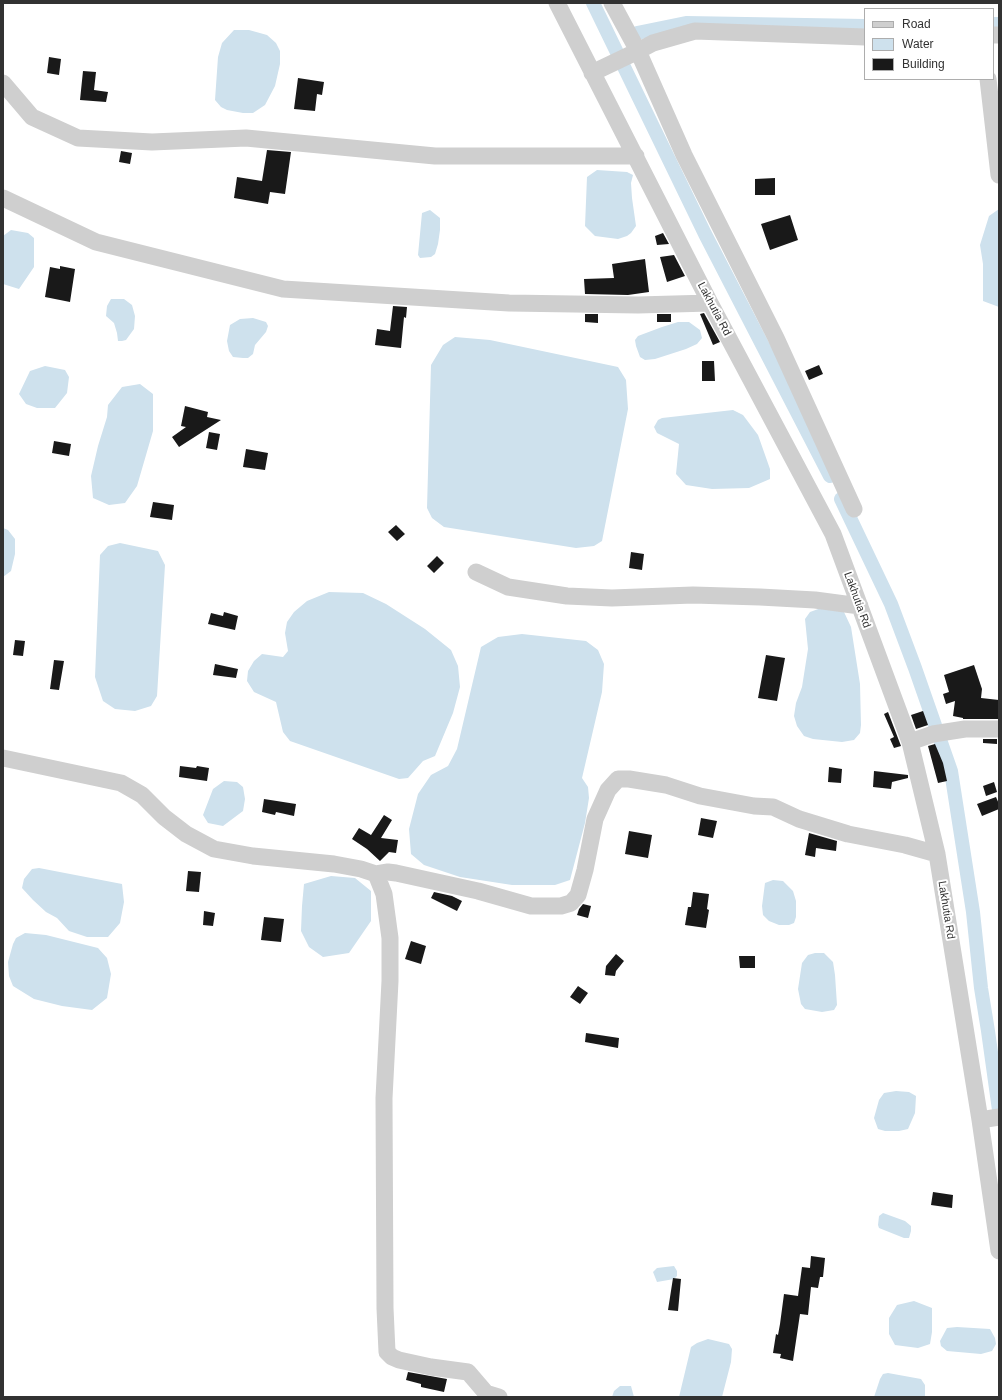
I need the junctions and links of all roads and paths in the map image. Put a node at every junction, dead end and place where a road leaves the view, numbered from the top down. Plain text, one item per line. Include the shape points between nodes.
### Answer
1 (557, 3) edge
2 (612, 3) edge
3 (864, 37) edge
4 (638, 51) junction
5 (592, 73) junction
6 (988, 80) edge
7 (3, 83) edge
8 (636, 156) junction
9 (999, 175) edge
10 (3, 198) edge
11 (710, 303) junction
12 (854, 508) dead end
13 (476, 572) dead end
14 (860, 606) junction
15 (999, 729) edge
16 (910, 742) junction
17 (3, 758) edge
18 (937, 854) junction
19 (376, 874) junction
20 (999, 1116) edge
21 (980, 1120) junction
22 (999, 1251) edge
23 (499, 1397) edge

1 - 5 street, Lakhutia Rd
2 - 4 street
3 - 4 street via 695,31 653,43
4 - 5 street
4 - 12 street via 684,156 776,338
5 - 8 street, Lakhutia Rd
6 - 9 street
7 - 8 street via 32,117 78,138 152,142 246,138 435,156
8 - 11 street, Lakhutia Rd
10 - 11 street via 96,242 283,289 509,303
11 - 14 street, Lakhutia Rd via 833,534
13 - 14 street via 508,587 567,596 760,597
14 - 16 street, Lakhutia Rd
15 - 16 street via 965,729 933,734
16 - 18 street, Lakhutia Rd
17 - 19 street via 121,783 142,795 186,834 214,849 253,856 341,865
18 - 19 street via 848,834 799,819 772,807 700,796 666,785 618,779 608,790 595,819 578,895 571,903 561,906 531,906 396,873
18 - 21 street, Lakhutia Rd
19 - 23 street via 384,894 390,938 384,1098 387,1352 399,1360 468,1372 486,1393
20 - 21 street
21 - 22 street, Lakhutia Rd

